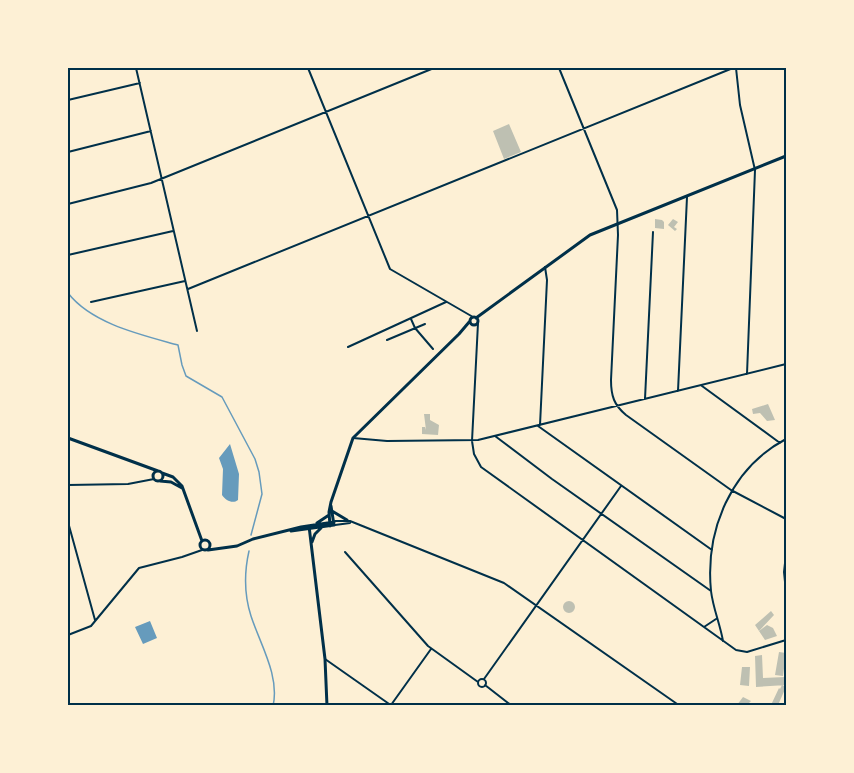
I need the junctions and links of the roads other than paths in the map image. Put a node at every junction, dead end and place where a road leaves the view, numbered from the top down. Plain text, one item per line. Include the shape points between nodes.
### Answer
1 (136, 68) edge
2 (308, 68) edge
3 (434, 68) edge
4 (559, 68) edge
5 (735, 68) edge
6 (140, 83) junction
7 (68, 100) edge
8 (326, 111) junction
9 (584, 128) junction
10 (151, 132) junction
11 (68, 152) edge
12 (786, 156) edge
13 (755, 170) junction
14 (162, 178) junction
15 (687, 197) junction
16 (68, 204) edge
17 (367, 216) junction
18 (619, 222) junction
19 (174, 231) junction
20 (653, 232) dead end
21 (68, 255) edge
22 (545, 267) junction
23 (186, 280) junction
24 (188, 288) junction
25 (91, 302) dead end
26 (446, 302) junction
27 (411, 319) junction
28 (474, 321) junction
29 (425, 324) dead end
30 (415, 328) junction
31 (197, 332) dead end
32 (387, 340) dead end
33 (348, 347) dead end
34 (433, 349) dead end
35 (786, 364) edge
36 (747, 374) junction
37 (701, 385) junction
38 (678, 391) junction
39 (645, 399) junction
40 (616, 405) junction
41 (539, 426) junction
42 (495, 436) junction
43 (68, 438) edge
44 (353, 438) junction
45 (786, 439) edge
46 (472, 441) junction
47 (780, 443) junction
48 (147, 467) junction
49 (160, 472) junction
50 (154, 477) junction
51 (160, 481) junction
52 (68, 485) edge
53 (621, 486) junction
54 (183, 489) junction
55 (732, 490) junction
56 (331, 513) junction
57 (602, 514) junction
58 (786, 519) edge
59 (347, 520) junction
60 (353, 522) junction
61 (68, 523) edge
62 (332, 524) junction
63 (316, 525) junction
64 (309, 527) junction
65 (322, 527) junction
66 (202, 541) junction
67 (582, 541) junction
68 (210, 542) junction
69 (311, 544) junction
70 (219, 548) junction
71 (202, 550) junction
72 (208, 550) junction
73 (713, 551) junction
74 (345, 552) dead end
75 (786, 554) edge
76 (711, 591) junction
77 (786, 592) edge
78 (537, 605) junction
79 (717, 618) junction
80 (96, 621) junction
81 (704, 627) junction
82 (68, 635) edge
83 (786, 640) edge
84 (723, 641) junction
85 (431, 649) junction
86 (325, 659) junction
87 (484, 679) junction
88 (478, 682) junction
89 (485, 685) junction
90 (327, 705) edge
91 (392, 705) edge
92 (512, 705) edge
93 (680, 705) edge

1 - 6 street
2 - 8 street
3 - 8 street
4 - 9 street
5 - 9 street
5 - 13 street
6 - 7 street
6 - 10 street
8 - 14 street
8 - 17 street
9 - 17 street
9 - 18 street
10 - 11 street
10 - 14 street
12 - 13 street
13 - 15 street
13 - 36 street
14 - 16 street
14 - 19 street
15 - 18 street
15 - 38 street
17 - 24 street
17 - 26 street via 390,269
18 - 22 street via 582,240
18 - 40 street via 611,380
19 - 21 street
19 - 23 street
20 - 39 street
22 - 28 street
22 - 41 street via 548,280
23 - 24 street
23 - 25 street
24 - 31 street
26 - 27 street
26 - 28 street
27 - 30 street
27 - 33 street
28 - 44 street
28 - 46 street via 477,334
29 - 30 street
30 - 32 street
30 - 34 street
35 - 36 street
36 - 37 street
37 - 38 street
37 - 47 street
38 - 39 street
39 - 40 street
40 - 41 street
40 - 55 street
41 - 42 street
41 - 53 street
42 - 46 street
42 - 57 street
43 - 48 street
44 - 46 street
44 - 56 street
45 - 47 street
46 - 67 street via 475,458 487,473
47 - 55 street via 752,464
48 - 49 street
48 - 50 street
49 - 50 street
49 - 51 street
49 - 54 street via 178,481
50 - 51 street
50 - 52 street via 128,484
51 - 54 street
53 - 57 street
53 - 73 street
54 - 66 street
55 - 58 street
55 - 73 street via 719,519
56 - 59 street
56 - 62 street
56 - 63 street
57 - 67 street
57 - 76 street
59 - 60 street
59 - 62 street
60 - 62 street
60 - 78 street via 504,583
61 - 80 street
62 - 63 street
62 - 65 street
63 - 64 street
64 - 65 street
64 - 69 street
64 - 70 street
65 - 69 street
66 - 68 street
66 - 71 street
67 - 78 street
67 - 81 street
68 - 70 street
68 - 72 street
69 - 86 street
70 - 72 street
71 - 72 street
71 - 80 street via 139,568
73 - 76 street
74 - 85 street
75 - 77 street
76 - 79 street
78 - 87 street
78 - 93 street
79 - 81 street
79 - 84 street
80 - 82 street
81 - 84 street
83 - 84 street via 744,653
85 - 88 street
85 - 91 street
86 - 90 street
86 - 91 street
87 - 88 street
87 - 89 street
88 - 89 street via 481,687
89 - 92 street

